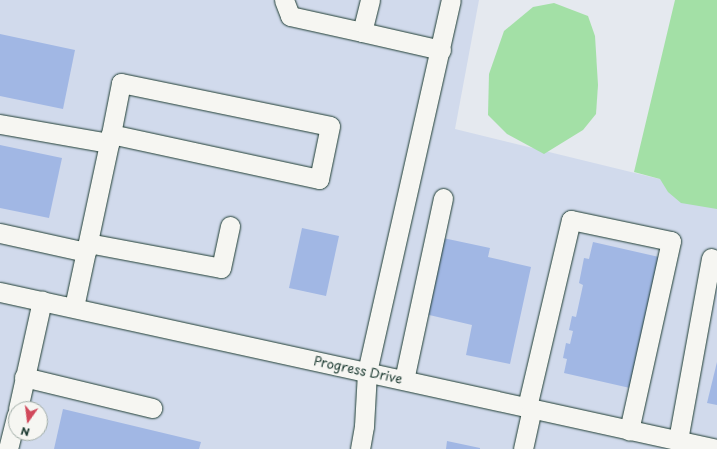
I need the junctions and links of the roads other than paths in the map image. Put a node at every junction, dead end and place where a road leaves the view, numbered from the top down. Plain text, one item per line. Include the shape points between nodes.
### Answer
1 (284, 0) edge
2 (370, 0) edge
3 (451, 0) edge
4 (362, 32) junction
5 (441, 50) junction
6 (0, 124) edge
7 (110, 139) junction
8 (443, 198) dead end
9 (230, 226) dead end
10 (0, 233) edge
11 (87, 248) junction
12 (711, 258) dead end
13 (0, 292) edge
14 (42, 301) junction
15 (74, 307) junction
16 (367, 372) junction
17 (24, 377) junction
18 (404, 380) junction
19 (20, 401) edge
20 (152, 408) dead end
21 (530, 408) junction
22 (629, 430) junction
23 (678, 440) junction
24 (360, 449) edge
25 (523, 449) edge
26 (717, 449) edge

1 - 4 street via 290,16
2 - 4 street
3 - 5 street
4 - 5 street
5 - 16 street
6 - 7 street
7 - 7 street via 121,83 330,126 319,179
7 - 11 street
8 - 18 street
9 - 11 street via 221,268
10 - 11 street
11 - 15 street
12 - 23 street
13 - 14 street, Progress Drive
14 - 15 street, Progress Drive
14 - 17 street
15 - 16 street, Progress Drive
16 - 18 street, Progress Drive
16 - 24 street
17 - 19 street
17 - 20 street
18 - 21 street, Progress Drive
21 - 22 street, Progress Drive
21 - 22 street via 571,220 671,241
21 - 25 street
22 - 23 street, Progress Drive
23 - 26 street, Progress Drive

